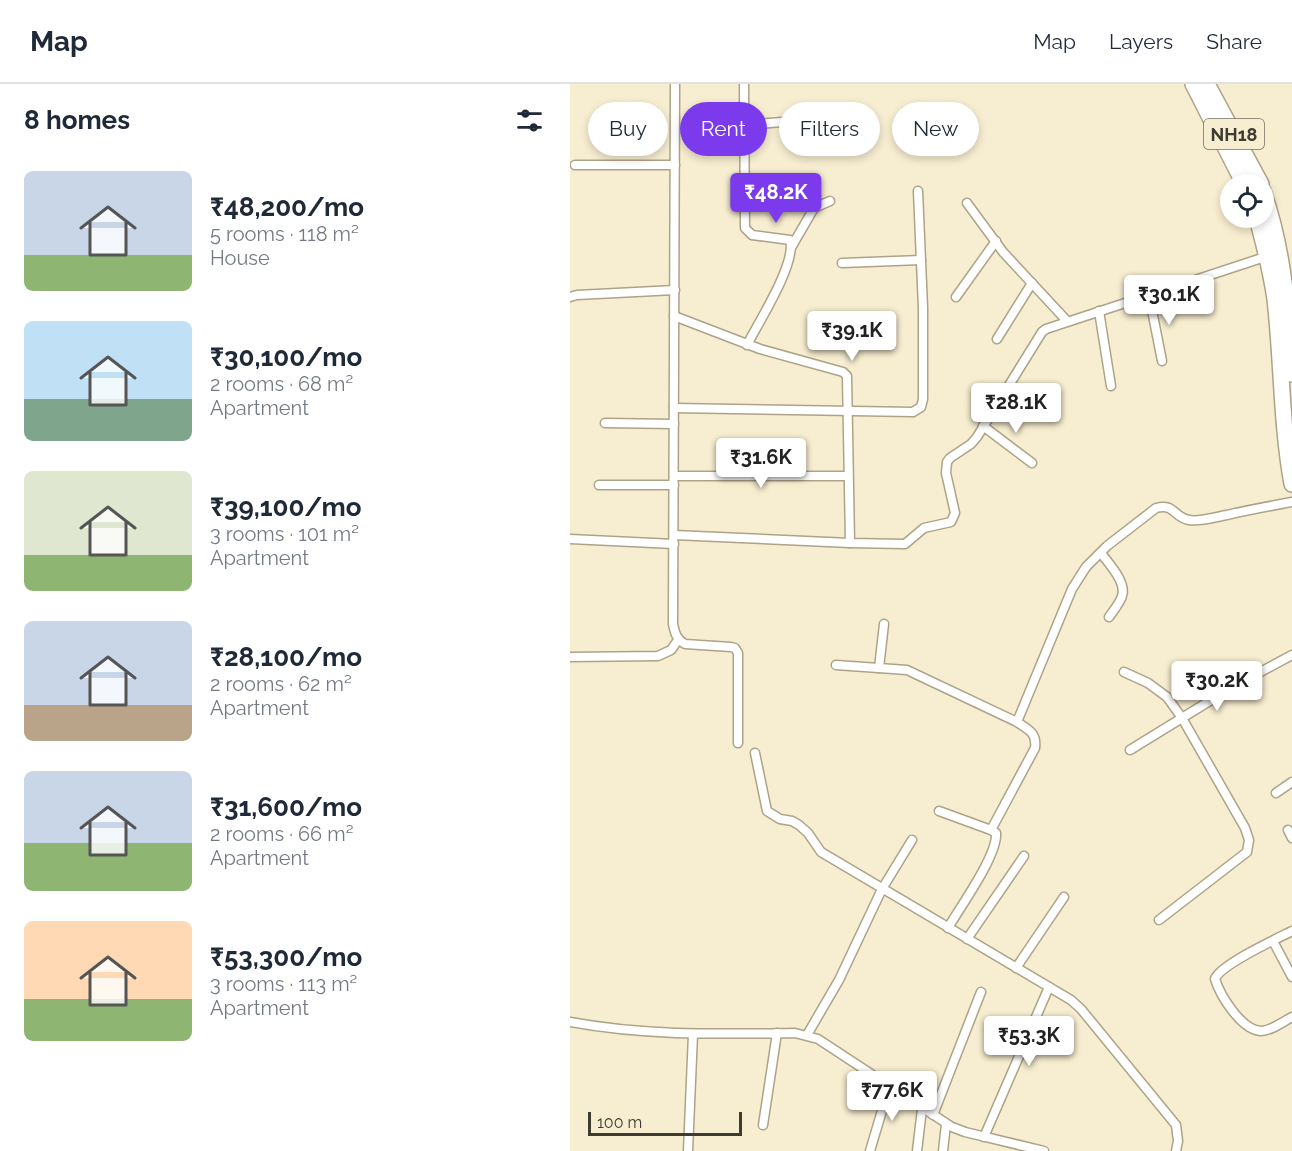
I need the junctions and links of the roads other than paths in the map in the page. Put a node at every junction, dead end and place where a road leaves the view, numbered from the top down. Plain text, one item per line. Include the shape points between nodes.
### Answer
1 (675, 84) edge
2 (744, 84) edge
3 (1193, 84) edge
4 (1207, 84) edge
5 (744, 102) edge
6 (745, 156) edge
7 (575, 165) dead end
8 (675, 165) junction
9 (1239, 174) edge
10 (1256, 174) edge
11 (918, 191) dead end
12 (830, 201) dead end
13 (968, 203) dead end
14 (1274, 227) edge
15 (1260, 228) edge
16 (996, 241) junction
17 (792, 246) junction
18 (1268, 256) junction
19 (921, 260) junction
20 (842, 263) dead end
21 (1032, 283) junction
22 (675, 290) junction
23 (1149, 295) junction
24 (570, 297) edge
25 (956, 297) dead end
26 (1290, 310) edge
27 (1099, 311) junction
28 (674, 316) junction
29 (1067, 321) junction
30 (998, 339) dead end
31 (747, 345) junction
32 (1162, 361) dead end
33 (1292, 374) edge
34 (1111, 386) dead end
35 (674, 408) junction
36 (846, 410) junction
37 (605, 423) dead end
38 (674, 424) junction
39 (983, 426) junction
40 (1032, 463) dead end
41 (847, 476) junction
42 (674, 480) junction
43 (1292, 484) edge
44 (599, 485) dead end
45 (1292, 502) edge
46 (570, 539) edge
47 (674, 539) junction
48 (850, 543) junction
49 (1101, 553) junction
50 (1109, 617) dead end
51 (884, 624) dead end
52 (678, 640) junction
53 (1292, 655) edge
54 (570, 657) edge
55 (836, 665) dead end
56 (879, 668) junction
57 (1124, 672) dead end
58 (1182, 718) junction
59 (1017, 722) junction
60 (738, 743) dead end
61 (1130, 750) dead end
62 (755, 753) dead end
63 (1292, 782) edge
64 (1276, 793) dead end
65 (939, 811) dead end
66 (992, 830) junction
67 (912, 840) dead end
68 (1024, 856) dead end
69 (882, 889) junction
70 (1065, 897) dead end
71 (1159, 920) dead end
72 (948, 928) junction
73 (1292, 931) edge
74 (967, 939) junction
75 (1273, 941) junction
76 (1016, 968) junction
77 (1292, 977) edge
78 (1049, 987) junction
79 (981, 992) dead end
80 (1292, 1017) edge
81 (570, 1022) edge
82 (777, 1033) junction
83 (693, 1034) junction
84 (807, 1035) junction
85 (889, 1087) junction
86 (922, 1108) junction
87 (933, 1115) junction
88 (946, 1124) junction
89 (763, 1125) dead end
90 (984, 1137) junction
91 (688, 1151) edge
92 (870, 1151) edge
93 (917, 1151) edge
94 (943, 1151) edge
95 (1044, 1151) edge
96 (1176, 1151) edge

1 - 8 street
2 - 5 street
3 - 9 highway, NH18
4 - 10 highway, NH18
6 - 17 street via 745,228 752,235 785,238
7 - 8 street
8 - 22 street
11 - 19 street
12 - 17 street via 814,208
13 - 16 street
14 - 26 highway
15 - 18 highway
16 - 21 street
16 - 25 street
17 - 31 street via 787,269
18 - 23 street
18 - 43 highway
19 - 20 street
19 - 36 street via 921,407 914,412
21 - 29 street
21 - 30 street
22 - 24 street
22 - 28 street
23 - 27 street
23 - 32 street
26 - 33 highway
27 - 29 street
27 - 34 street
28 - 31 street
28 - 35 street
29 - 39 street via 1042,332
31 - 36 street via 843,372 848,384
35 - 36 street
35 - 38 street
36 - 41 street
37 - 38 street
38 - 42 street
39 - 40 street
39 - 48 street via 971,444 947,462 955,513 951,522 924,528 905,544
41 - 42 street
41 - 48 street
42 - 44 street
42 - 47 street
45 - 49 street via 1189,520 1171,508 1156,508
46 - 47 street
47 - 48 street
47 - 52 street via 673,624
49 - 50 street via 1122,588 1122,596
49 - 59 street via 1072,589
51 - 56 street
52 - 54 street via 671,650 658,656
52 - 60 street via 685,644 731,646 738,653
53 - 58 street
55 - 56 street
56 - 59 street via 918,674
57 - 58 street via 1160,691
58 - 61 street
58 - 71 street via 1245,828 1250,846
59 - 66 street via 1032,732 1035,748
62 - 69 street via 767,811 799,825 821,852
63 - 64 street
65 - 66 street
66 - 72 street via 996,840 992,855
67 - 69 street
68 - 74 street
69 - 72 street
69 - 84 street via 839,980
70 - 76 street
72 - 74 street
73 - 75 street
74 - 76 street
75 - 77 street
75 - 80 street via 1230,964 1215,979 1228,1006 1254,1029 1266,1030
76 - 78 street
78 - 90 street
78 - 96 street via 1071,1000 1087,1016 1176,1125
79 - 87 street
81 - 83 street
82 - 83 street
82 - 84 street
82 - 89 street
83 - 91 street
84 - 85 street
85 - 86 street
85 - 92 street
86 - 87 street
86 - 93 street
87 - 88 street
88 - 90 street
88 - 94 street
90 - 95 street

